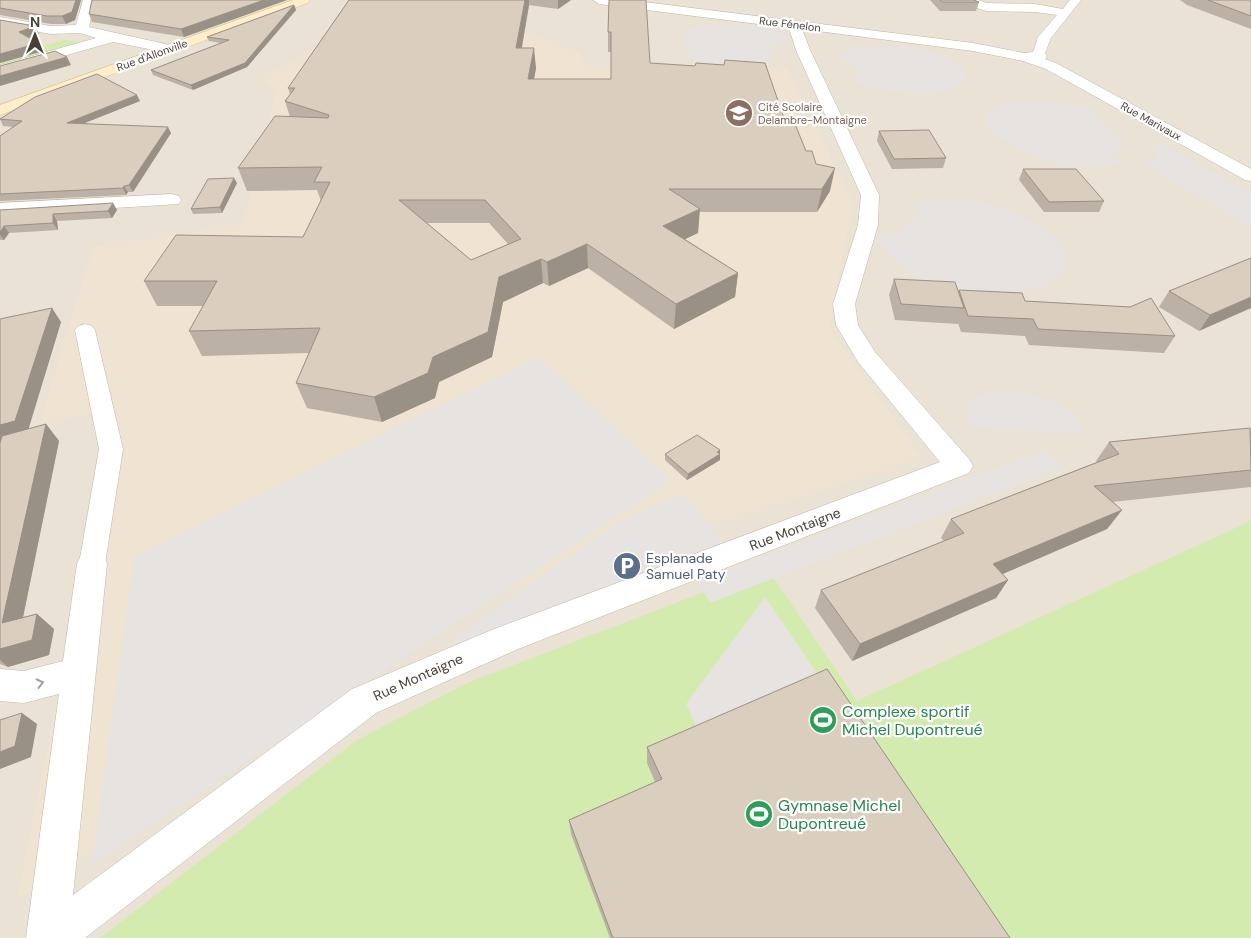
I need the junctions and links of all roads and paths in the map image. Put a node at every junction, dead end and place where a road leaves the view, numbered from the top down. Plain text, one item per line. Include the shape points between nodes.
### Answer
1 (89, 0) edge
2 (304, 0) edge
3 (599, 0) edge
4 (967, 0) edge
5 (1077, 0) edge
6 (630, 2) edge
7 (1022, 4) edge
8 (1066, 13) junction
9 (0, 21) edge
10 (794, 24) junction
11 (19, 25) junction
12 (82, 29) junction
13 (0, 30) edge
14 (110, 38) junction
15 (169, 49) junction
16 (1031, 53) junction
17 (0, 70) edge
18 (0, 110) edge
19 (1251, 176) edge
20 (172, 200) dead end
21 (0, 209) edge
22 (85, 330) dead end
23 (92, 564) joint
24 (79, 673) junction
25 (0, 684) edge
26 (48, 938) edge

1 - 12 street
2 - 15 main road, Rue d'Allonville
3 - 6 street, Rue Fénelon
4 - 7 street via 986,7
5 - 8 street
6 - 10 street, Rue Fénelon
7 - 8 street
8 - 16 street
9 - 11 street
10 - 16 street, Rue Fénelon
10 - 26 street, Rue Montaigne via 870,194 868,226 844,304 847,325 866,357 959,466 506,638 364,701
11 - 12 street via 51,30
11 - 13 street
12 - 14 street
14 - 15 street
14 - 17 street
15 - 18 main road, Rue d'Allonville
16 - 19 street, Rue Marivaux
20 - 21 street
22 - 23 street via 111,449
23 - 24 street
25 -> 24 street via 24,687
24 - 26 street

